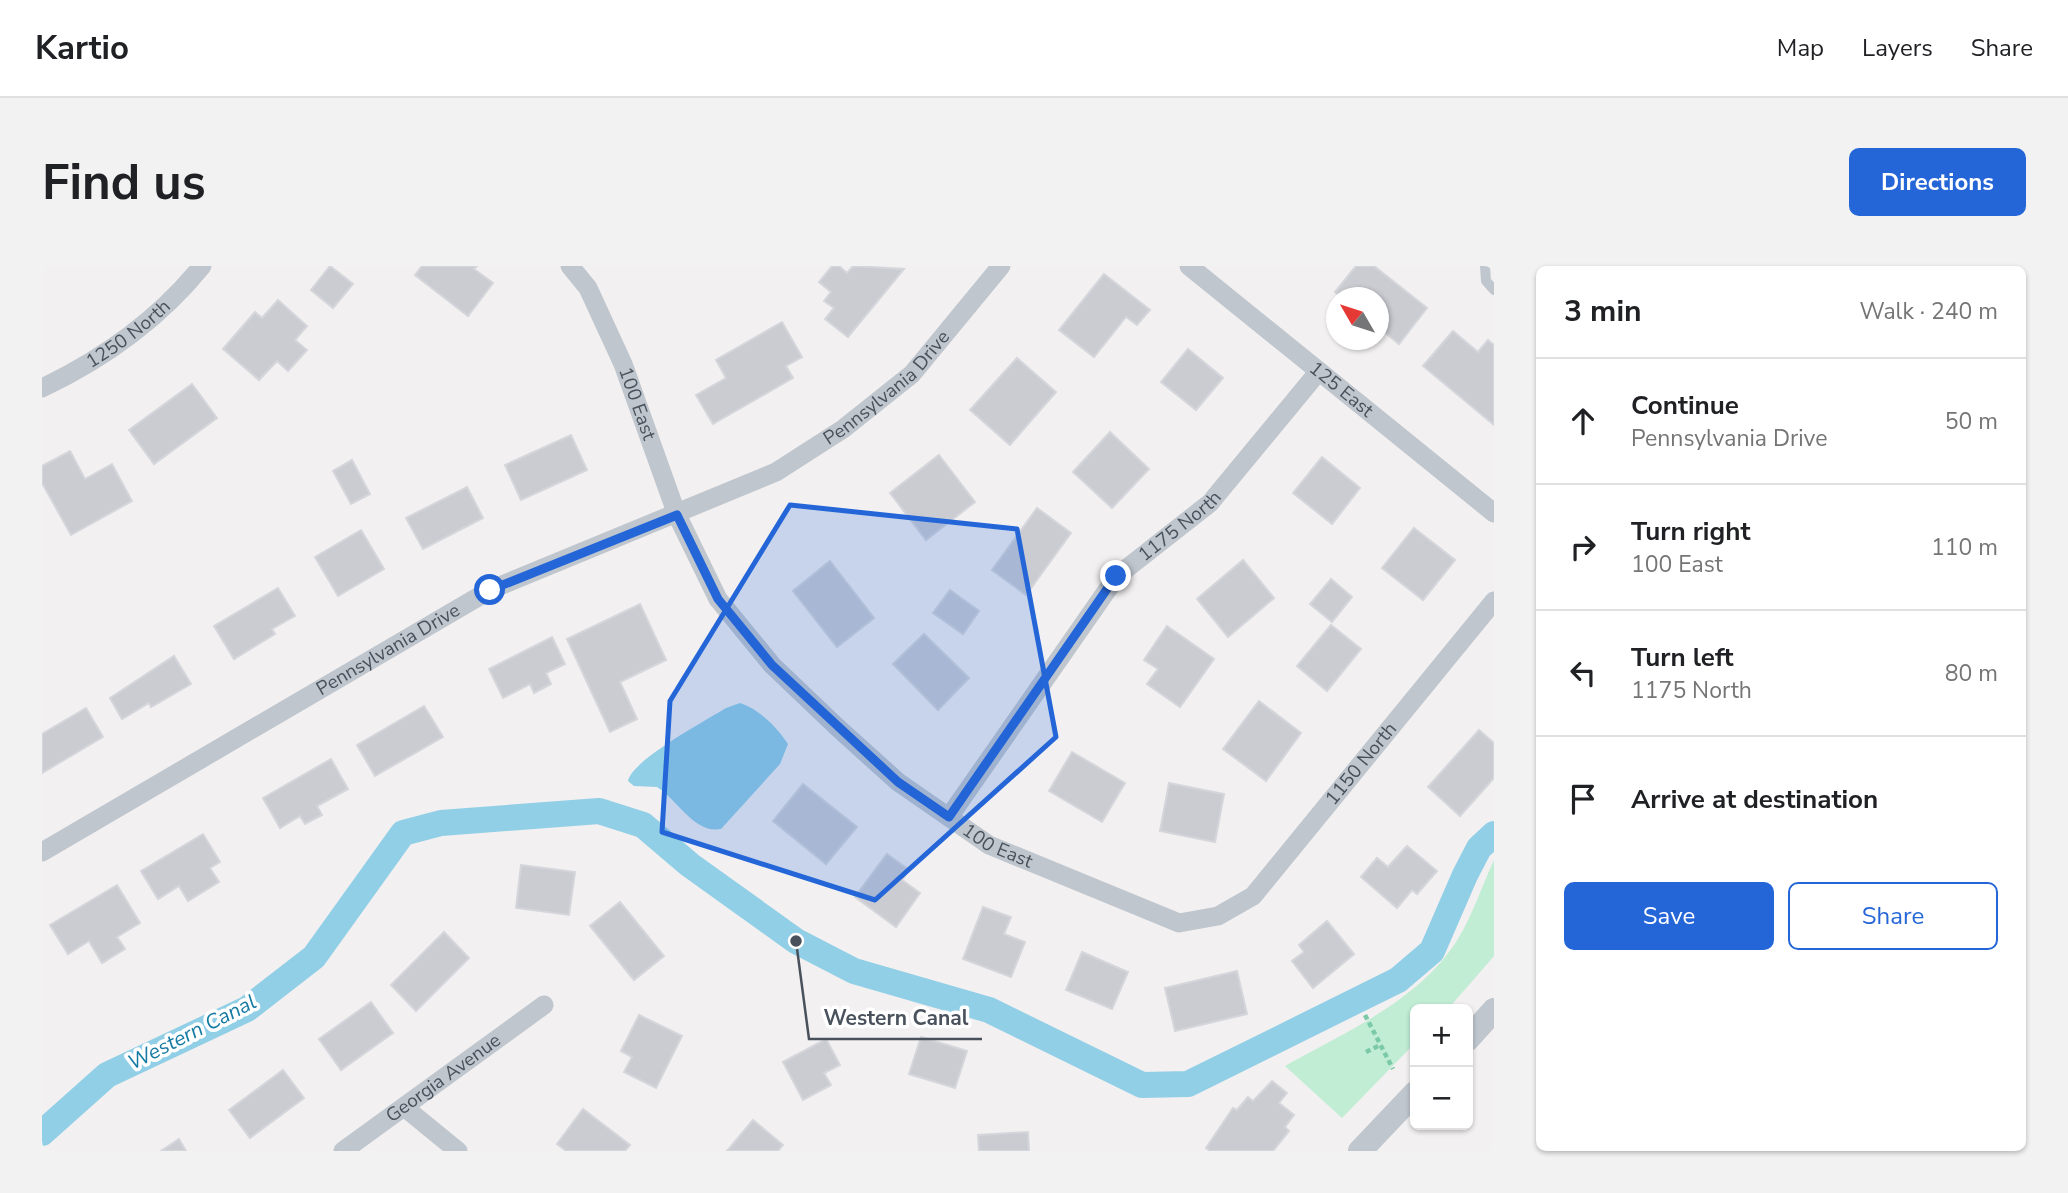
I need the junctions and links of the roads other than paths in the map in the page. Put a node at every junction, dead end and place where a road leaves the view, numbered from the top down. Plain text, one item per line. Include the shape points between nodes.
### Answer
1 (202, 266) edge
2 (570, 266) edge
3 (1002, 266) edge
4 (1189, 266) edge
5 (1485, 266) edge
6 (1494, 290) edge
7 (1319, 371) junction
8 (42, 388) edge
9 (1494, 513) edge
10 (677, 515) junction
11 (1494, 601) edge
12 (949, 817) junction
13 (42, 852) edge
14 (1219, 916) joint
15 (544, 1005) dead end
16 (1494, 1010) edge
17 (1473, 1033) edge
18 (1410, 1098) edge
19 (404, 1107) junction
20 (343, 1151) edge
21 (458, 1151) edge
22 (1360, 1151) edge

1 - 8 street, 1250 North via 141,328 83,368
2 - 10 street, 100 East via 588,288 623,363
3 - 10 street, Pennsylvania Drive via 912,374 843,429 776,472
4 - 7 street, 125 East
5 - 6 lane via 1486,281
7 - 9 street, 125 East
7 - 12 street, 1175 North via 1210,503 1116,576
10 - 12 street, 100 East via 718,599 772,665 898,782
10 - 13 street, Pennsylvania Drive via 490,590
11 - 14 street, 1150 North via 1253,897
12 - 14 street, 100 East via 989,845 1179,923
15 - 19 street, Georgia Avenue
16 - 17 street
18 - 22 street
19 - 20 street, Georgia Avenue
19 - 21 street

